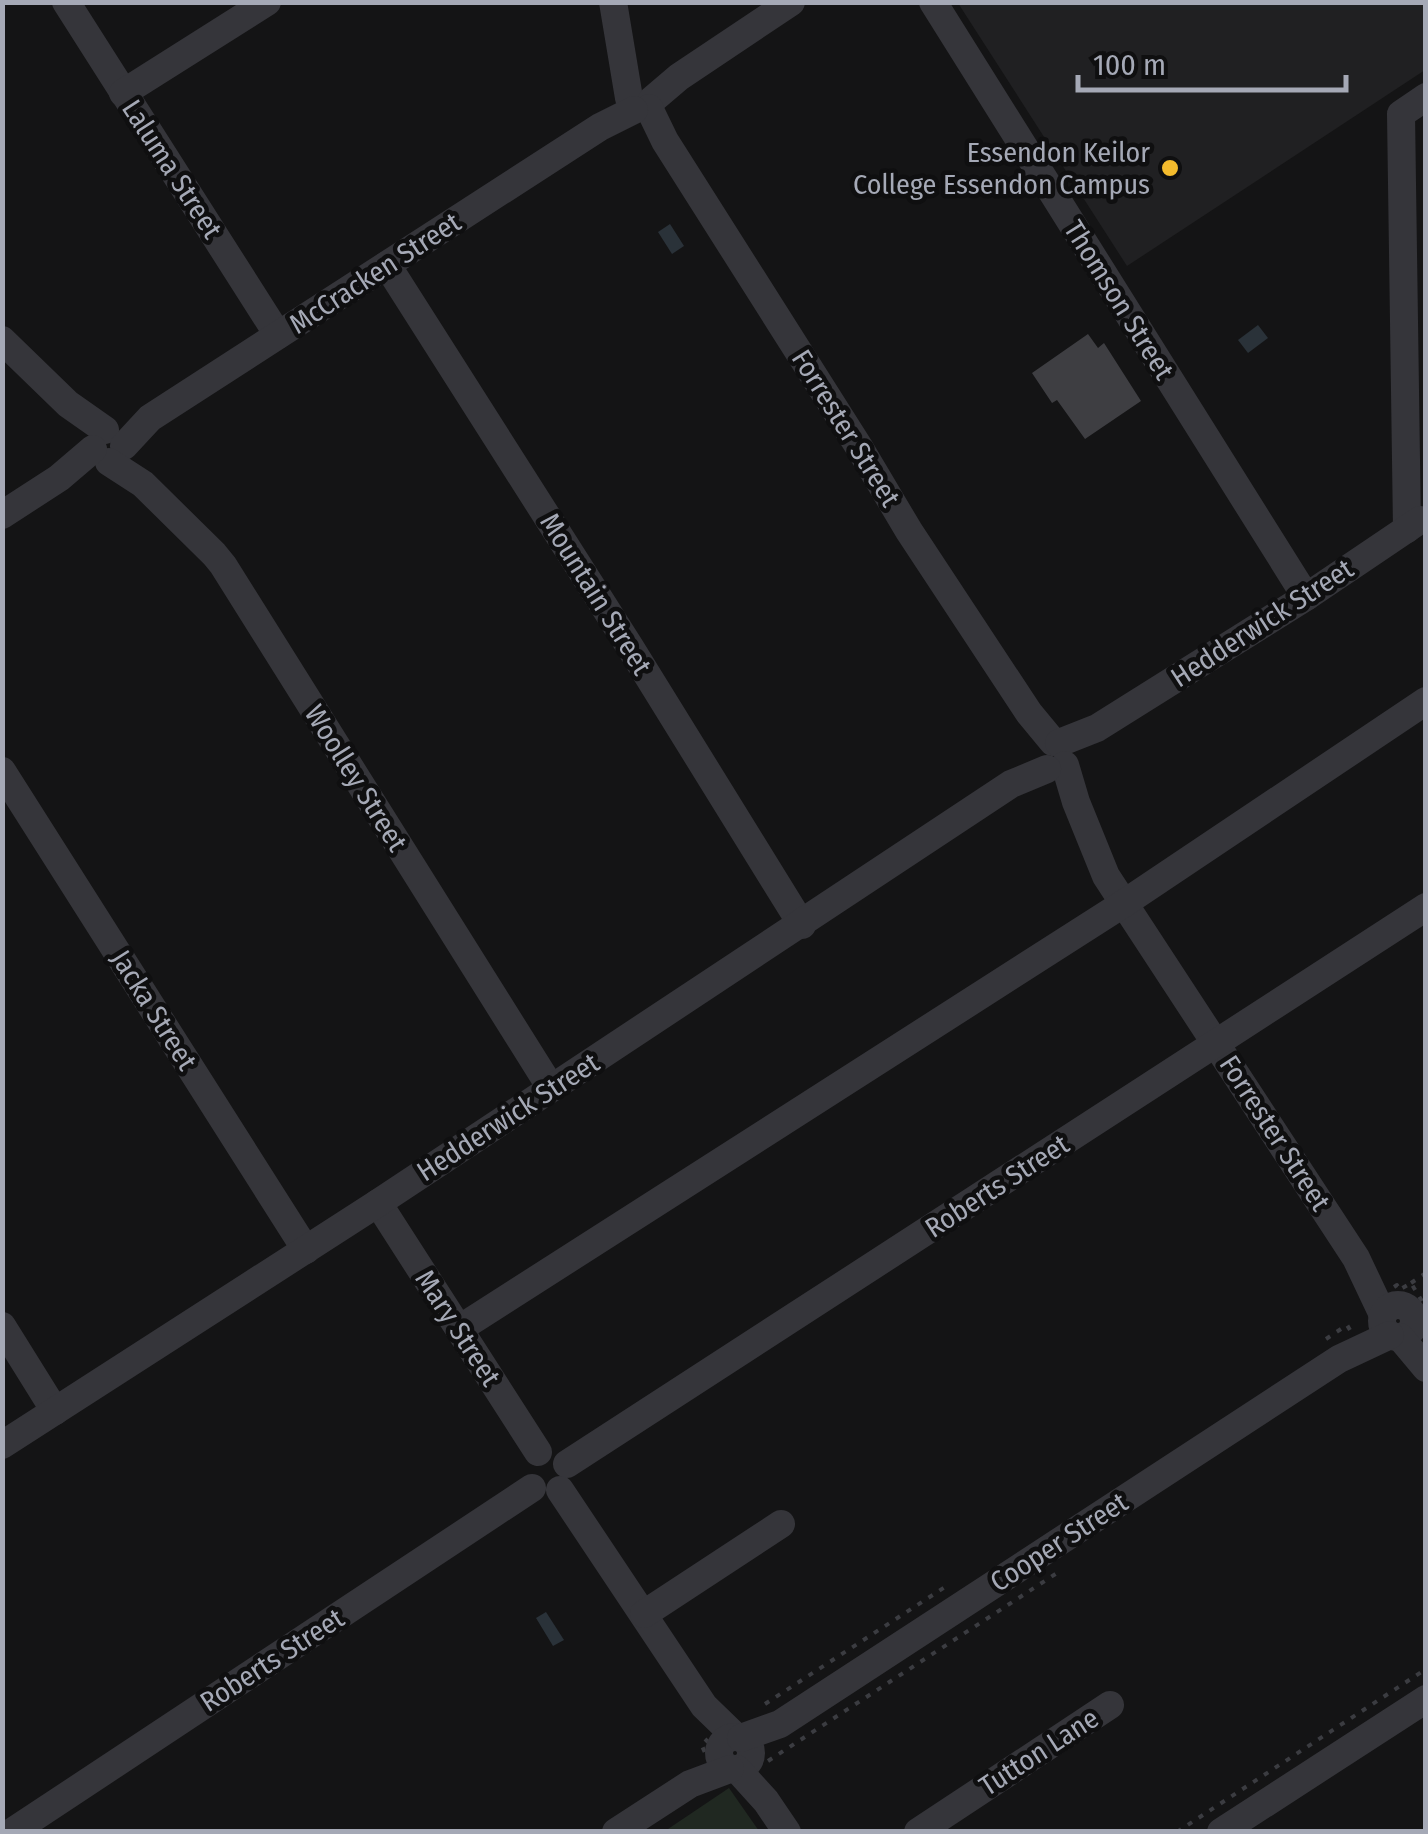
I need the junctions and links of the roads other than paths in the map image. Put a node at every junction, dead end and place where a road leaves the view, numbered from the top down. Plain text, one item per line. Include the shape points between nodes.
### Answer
1 (66, 2) edge
2 (267, 2) edge
3 (613, 2) edge
4 (791, 2) edge
5 (932, 2) edge
6 (123, 93) junction
7 (1426, 98) edge
8 (640, 101) junction
9 (387, 266) junction
10 (278, 335) junction
11 (2, 340) edge
12 (108, 446) junction
13 (2, 515) edge
14 (1416, 522) edge
15 (1306, 597) junction
16 (1426, 700) edge
17 (1053, 756) junction
18 (2, 771) edge
19 (1123, 904) junction
20 (1426, 907) edge
21 (802, 924) junction
22 (1217, 1043) junction
23 (551, 1088) junction
24 (378, 1203) junction
25 (306, 1250) junction
26 (1404, 1315) edge
27 (2, 1326) edge
28 (459, 1329) junction
29 (1426, 1357) edge
30 (1426, 1368) edge
31 (56, 1410) junction
32 (2, 1445) edge
33 (538, 1452) junction
34 (564, 1477) junction
35 (532, 1488) junction
36 (781, 1524) dead end
37 (644, 1614) junction
38 (1426, 1698) edge
39 (1110, 1705) dead end
40 (735, 1754) junction
41 (12, 1832) edge
42 (616, 1832) edge
43 (787, 1832) edge
44 (918, 1832) edge
45 (1221, 1832) edge

1 - 6 street, Laluma Street
2 - 6 street
3 - 8 street, Forrester Street via 624,63
4 - 8 street, McCracken Street
5 - 15 street, Thomson Street
6 - 10 street, Laluma Street
7 - 14 street via 1401,114
8 - 9 street, McCracken Street
8 - 17 street, Forrester Street
9 - 10 street, McCracken Street
9 - 21 street, Mountain Street
10 - 12 street, McCracken Street
11 - 12 street, Woolley Street
12 - 13 street, McCracken Street
12 - 23 street, Woolley Street via 223,566
14 - 15 street, Hedderwick Street
15 - 17 street, Hedderwick Street
16 - 19 street
17 - 19 street, Forrester Street
17 - 21 street, Hedderwick Street
18 - 25 street, Jacka Street
19 - 22 street, Forrester Street
19 - 28 street
20 - 22 street, Roberts Street
21 - 23 street, Hedderwick Street
22 - 26 street, Forrester Street via 1356,1258
22 - 34 street, Roberts Street
23 - 24 street, Hedderwick Street
24 - 25 street, Hedderwick Street
24 - 28 street, Mary Street
25 - 31 street, Hedderwick Street
26 - 29 street, Forrester Street
26 - 30 street, Forrester Street
26 - 40 street, Cooper Street
27 - 31 street
28 - 33 street, Mary Street
31 - 32 street, Hedderwick Street
33 - 34 street via 558,1453
33 - 35 street via 526,1468
34 - 35 street via 545,1494
34 - 37 street
35 - 41 street, Roberts Street
36 - 37 street
37 - 40 street
38 - 45 street
39 - 44 street, Tutton Lane
40 - 42 street, Cooper Street
40 - 43 street

